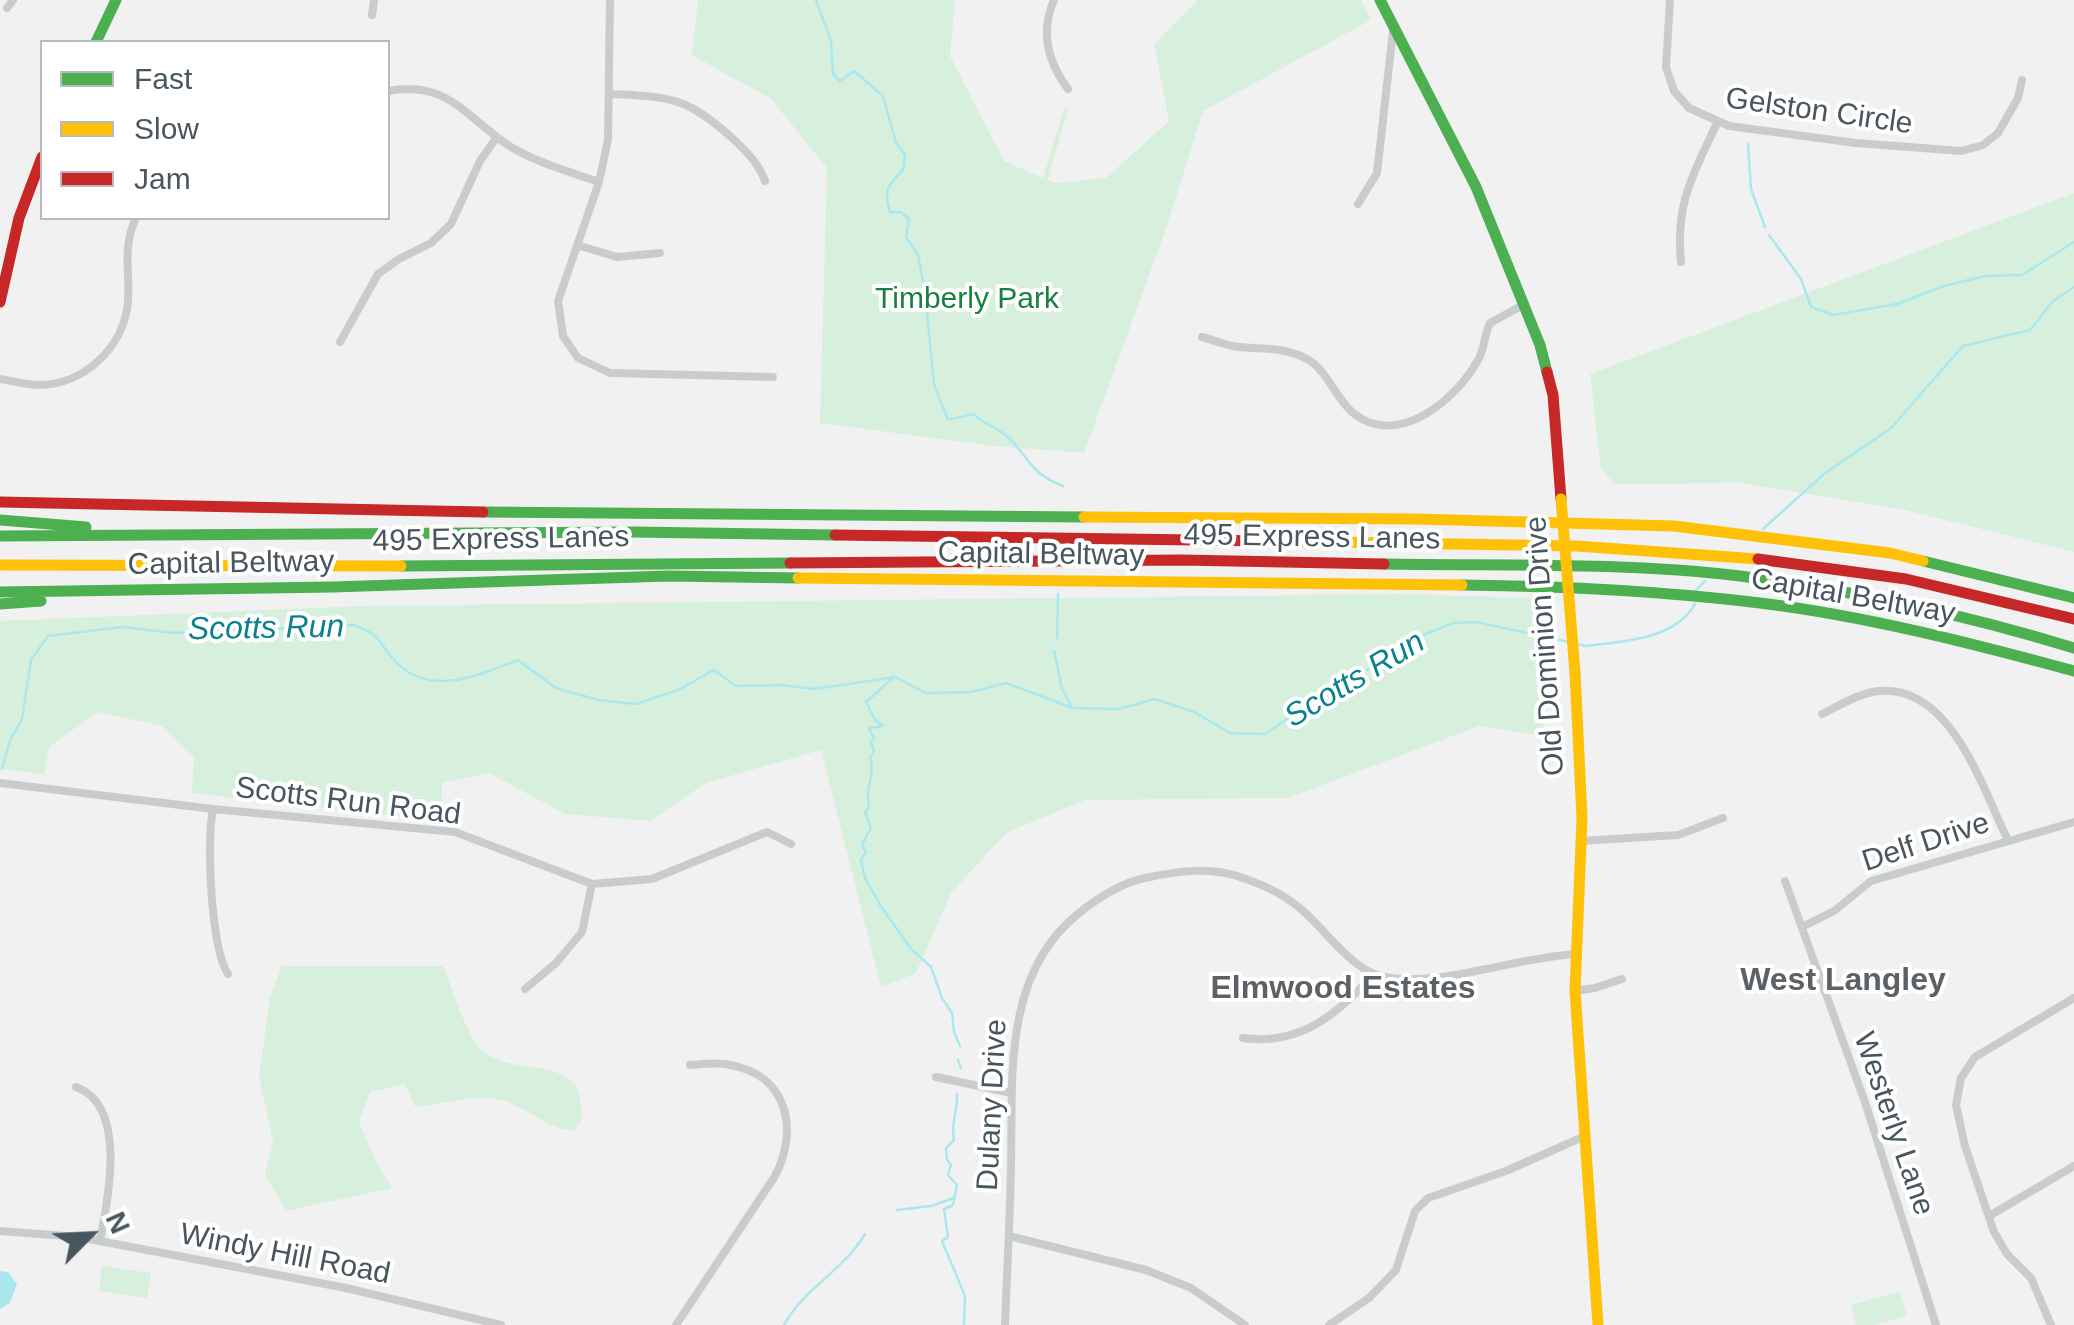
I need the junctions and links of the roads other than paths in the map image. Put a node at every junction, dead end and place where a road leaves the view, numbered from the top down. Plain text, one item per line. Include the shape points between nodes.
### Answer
1 (116, 0) edge
2 (374, 0) edge
3 (610, 0) edge
4 (1054, 0) edge
5 (1380, 0) edge
6 (1670, 0) edge
7 (372, 14) dead end
8 (1394, 27) junction
9 (97, 40) edge
10 (2022, 80) dead end
11 (1068, 89) dead end
12 (390, 91) edge
13 (610, 94) junction
14 (1717, 123) junction
15 (497, 137) junction
16 (40, 162) edge
17 (765, 181) dead end
18 (600, 182) junction
19 (1358, 204) dead end
20 (135, 220) edge
21 (577, 246) junction
22 (660, 253) dead end
23 (5, 260) edge
24 (1681, 262) dead end
25 (0, 302) edge
26 (1525, 304) junction
27 (1202, 338) dead end
28 (340, 342) dead end
29 (773, 377) dead end
30 (0, 379) edge
31 (0, 502) edge
32 (0, 520) edge
33 (185, 535) junction
34 (0, 536) edge
35 (0, 565) edge
36 (191, 590) junction
37 (0, 592) edge
38 (2074, 598) edge
39 (0, 604) edge
40 (2074, 618) edge
41 (2074, 648) edge
42 (2074, 671) edge
43 (1822, 714) dead end
44 (0, 783) edge
45 (213, 809) junction
46 (1723, 818) dead end
47 (2074, 822) edge
48 (1580, 840) junction
49 (2008, 840) junction
50 (791, 844) dead end
51 (1786, 881) dead end
52 (592, 884) junction
53 (1802, 927) junction
54 (1577, 954) junction
55 (228, 974) dead end
56 (1374, 974) junction
57 (1622, 978) dead end
58 (525, 988) dead end
59 (1575, 991) junction
60 (2074, 998) edge
61 (1243, 1038) dead end
62 (690, 1065) dead end
63 (936, 1077) dead end
64 (76, 1088) dead end
65 (1012, 1092) junction
66 (1585, 1136) junction
67 (2074, 1166) edge
68 (1989, 1216) junction
69 (0, 1232) edge
70 (1009, 1236) junction
71 (100, 1241) junction
72 (501, 1325) edge
73 (676, 1325) edge
74 (1006, 1325) edge
75 (1245, 1325) edge
76 (1329, 1325) edge
77 (1598, 1325) edge
78 (1936, 1325) edge
79 (2051, 1325) edge

1 - 9 main road
2 - 7 street
3 - 13 street
4 - 11 street via 1047,46
5 - 8 main road, Old Dominion Drive
6 - 14 street, Gelston Circle via 1669,79 1689,108
8 - 19 street via 1377,173
8 - 26 main road, Old Dominion Drive via 1476,188
10 - 14 street, Gelston Circle via 1998,133 1962,151
12 - 15 street via 445,96
13 - 17 street via 692,106 750,155
13 - 18 street
14 - 24 street via 1685,192
15 - 18 street via 530,157
15 - 28 street via 450,224 378,274
16 - 23 main road
18 - 21 street
20 - 30 street via 126,254 126,313 109,349 63,381
21 - 22 street via 617,257
21 - 29 street via 558,314 570,349 588,365 610,374
23 - 25 main road
26 - 27 street via 1490,323 1479,358 1452,394 1396,425 1372,423 1353,412 1306,358
26 - 48 main road, Old Dominion Drive, bridge via 1553,395 1582,778
31 - 38 main road, Capital Beltway via 600,515 1416,519 1716,529 1890,553
32 - 33 main road
33 - 34 main road, 495 Express Lanes
33 - 40 main road, 495 Express Lanes via 634,532 1691,551 1853,570
35 - 41 main road, 495 Express Lanes via 1182,560 1668,571 1810,587
36 - 37 main road, Capital Beltway
36 - 39 main road
36 - 42 main road, Capital Beltway via 668,576 1506,586 1761,603 1952,638
43 - 49 street via 1883,691 1933,708 1952,729
44 - 45 street, Scotts Run Road
45 - 52 street, Scotts Run Road via 455,832
45 - 55 street via 216,945
46 - 48 street via 1678,835
47 - 49 street, Delf Drive
48 - 54 main road, Old Dominion Drive
49 - 53 street, Delf Drive via 1871,881
50 - 52 street, Scotts Run Road via 767,832 652,879
51 - 53 street, Westerly Lane
52 - 58 street via 582,932
53 - 78 street, Westerly Lane
54 - 56 street via 1431,978
54 - 59 main road, Old Dominion Drive
56 - 61 street via 1317,1025 1283,1038
56 - 65 street, Dulany Drive via 1292,901 1242,877 1201,870 1134,880 1072,918 1034,966 1020,1007
57 - 59 street
59 - 66 main road, Old Dominion Drive
60 - 68 street via 1986,1047 1961,1078 1957,1118
62 - 73 street via 732,1065 754,1073 786,1114 788,1139 775,1176
63 - 65 street
64 - 71 street via 97,1102 107,1132 111,1176
65 - 70 street, Dulany Drive
66 - 76 street via 1428,1198 1416,1211 1396,1270
66 - 77 main road, Old Dominion Drive
67 - 68 street
68 - 79 street via 1999,1243 2037,1288
69 - 71 street, Windy Hill Road
70 - 74 street, Dulany Drive
70 - 75 street via 1148,1271 1191,1288
71 - 72 street, Windy Hill Road via 344,1287

